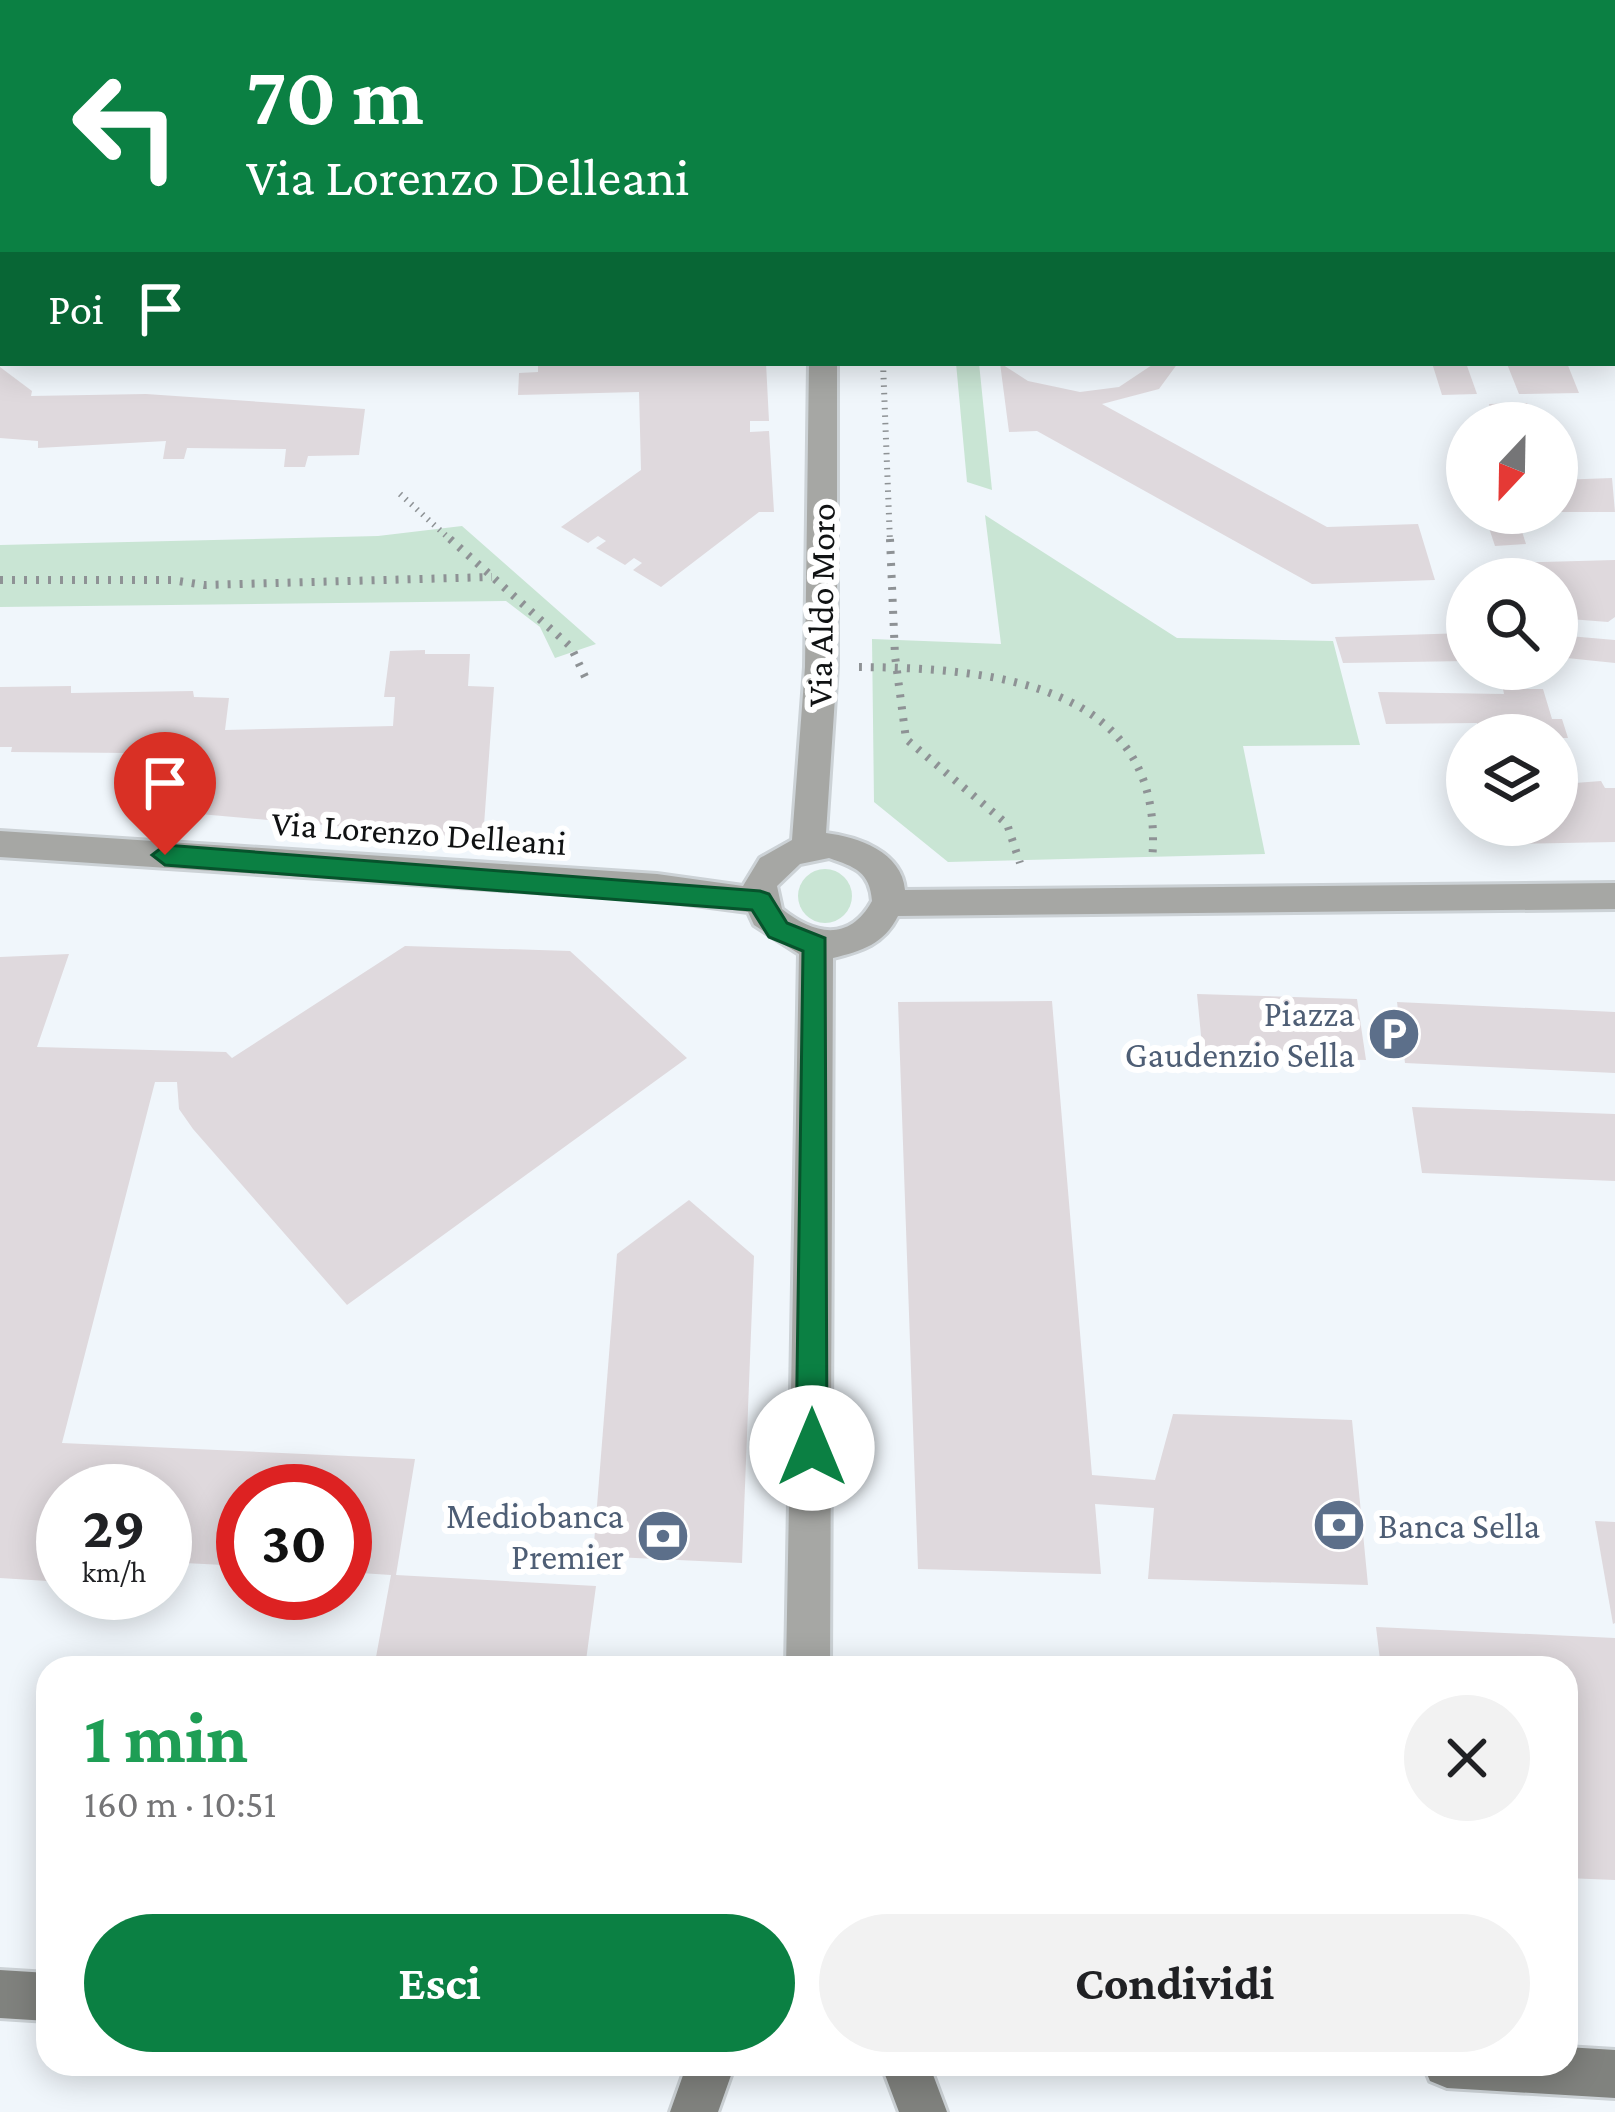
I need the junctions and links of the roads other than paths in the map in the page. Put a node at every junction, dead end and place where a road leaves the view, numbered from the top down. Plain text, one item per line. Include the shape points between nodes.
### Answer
1 (823, 366) edge
2 (0, 844) edge
3 (808, 846) junction
4 (1615, 896) edge
5 (760, 901) junction
6 (892, 903) junction
7 (816, 945) junction
8 (808, 1656) edge
9 (0, 1994) edge
10 (36, 1996) edge
11 (1578, 2072) edge
12 (1615, 2074) edge
13 (707, 2076) edge
14 (910, 2076) edge
15 (694, 2112) edge
16 (923, 2112) edge

1 - 3 street, Via Aldo Moro via 821,667
2 - 5 street, Via Lorenzo Delleani via 657,887
3 - 5 street via 776,861
3 - 6 street via 869,857 891,886
4 - 6 street
5 - 7 street via 778,930
6 - 7 street via 856,940
7 - 8 street
9 - 10 main road
11 - 12 main road
13 - 15 main road
14 - 16 main road

